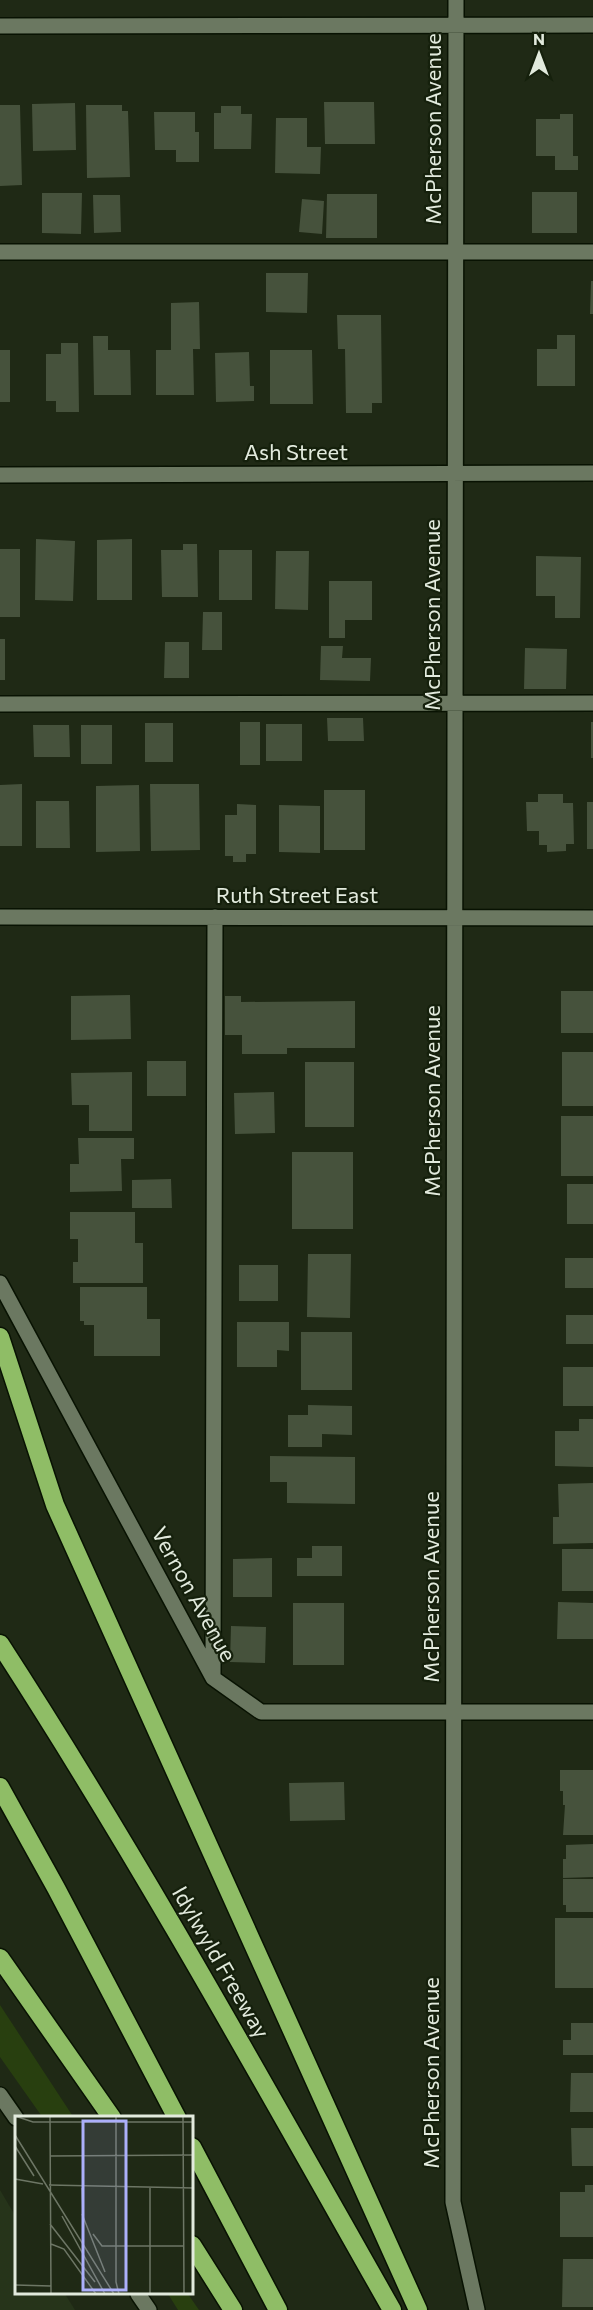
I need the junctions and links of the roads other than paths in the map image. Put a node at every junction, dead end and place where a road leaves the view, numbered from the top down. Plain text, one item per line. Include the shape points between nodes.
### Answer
1 (456, 0) edge
2 (593, 25) edge
3 (0, 26) edge
4 (456, 26) junction
5 (455, 251) junction
6 (0, 252) edge
7 (593, 252) edge
8 (454, 473) junction
9 (593, 473) edge
10 (0, 475) edge
11 (593, 703) edge
12 (0, 704) edge
13 (455, 704) junction
14 (0, 917) edge
15 (215, 917) junction
16 (455, 918) junction
17 (593, 918) edge
18 (0, 1283) edge
19 (0, 1337) edge
20 (0, 1644) edge
21 (213, 1678) junction
22 (453, 1711) junction
23 (593, 1712) edge
24 (0, 1787) edge
25 (0, 1958) edge
26 (0, 2095) edge
27 (111, 2116) edge
28 (176, 2116) edge
29 (15, 2117) edge
30 (194, 2151) edge
31 (194, 2248) edge
32 (139, 2295) edge
33 (150, 2310) edge
34 (233, 2310) edge
35 (278, 2310) edge
36 (392, 2310) edge
37 (418, 2310) edge
38 (477, 2310) edge

1 - 4 street, McPherson Avenue
2 - 4 street
3 - 4 street
4 - 5 street, McPherson Avenue
5 - 6 street
5 - 7 street
5 - 8 street, McPherson Avenue
8 - 9 street, Ash Street
8 - 10 street, Ash Street
8 - 13 street, McPherson Avenue
11 - 13 street
12 - 13 street
13 - 16 street, McPherson Avenue
14 - 15 street, Ruth Street East
15 - 16 street, Ruth Street East
15 - 21 street
16 - 17 street, Ruth Street East
16 - 22 street, McPherson Avenue
18 - 21 street, Vernon Avenue
19 - 37 highway via 55,1505
20 - 36 highway, Idylwyld Freeway via 216,2001
21 - 22 street, Vernon Avenue via 261,1712
22 - 23 street, Vernon Avenue
22 - 38 street, McPherson Avenue via 453,2202
24 - 28 highway
25 - 27 highway
26 - 29 street
30 - 35 highway
31 - 34 highway
32 - 33 street

